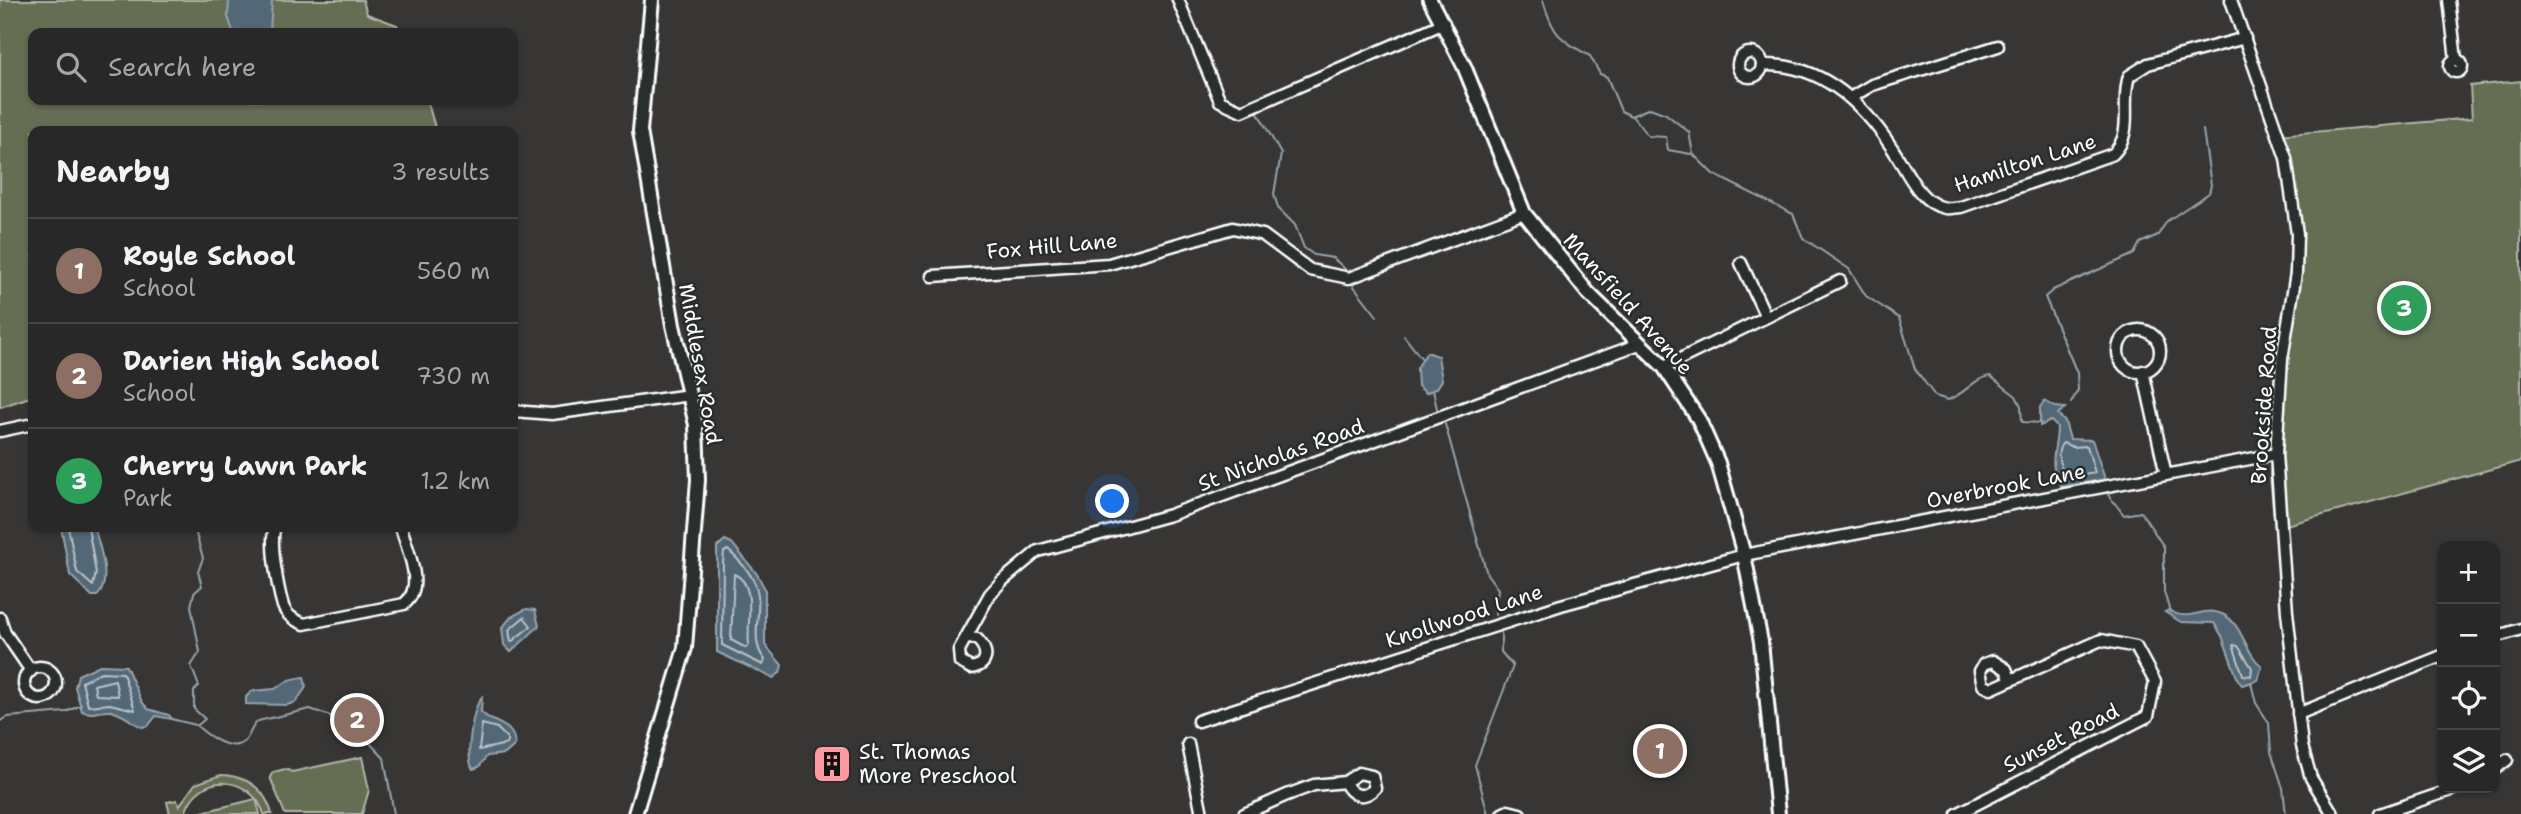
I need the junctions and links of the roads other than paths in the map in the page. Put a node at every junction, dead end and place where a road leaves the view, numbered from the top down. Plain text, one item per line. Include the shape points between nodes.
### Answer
1 (652, 0) edge
2 (1178, 0) edge
3 (1430, 0) edge
4 (2231, 0) edge
5 (2449, 0) edge
6 (1444, 23) junction
7 (2245, 38) junction
8 (1998, 46) dead end
9 (2456, 60) dead end
10 (1762, 65) dead end
11 (1850, 98) junction
12 (1524, 213) junction
13 (1741, 263) dead end
14 (933, 276) dead end
15 (1840, 281) dead end
16 (1766, 317) junction
17 (1639, 344) junction
18 (1664, 367) junction
19 (2143, 371) junction
20 (690, 395) junction
21 (518, 411) edge
22 (28, 425) edge
23 (0, 431) edge
24 (2276, 454) junction
25 (2166, 475) junction
26 (274, 532) edge
27 (402, 532) edge
28 (1744, 555) junction
29 (0, 618) edge
30 (2521, 629) edge
31 (2500, 635) edge
32 (969, 638) dead end
33 (2437, 658) edge
34 (31, 671) dead end
35 (2011, 680) dead end
36 (2298, 714) junction
37 (1198, 721) dead end
38 (1188, 744) dead end
39 (2507, 760) dead end
40 (2500, 765) edge
41 (1345, 782) dead end
42 (2442, 793) edge
43 (635, 814) edge
44 (1202, 814) edge
45 (1244, 814) edge
46 (1502, 814) edge
47 (1520, 814) edge
48 (1778, 814) edge
49 (1957, 814) edge
50 (2333, 814) edge
51 (2380, 814) edge

1 - 20 main road, Middlesex Road via 640,131 673,325
2 - 6 street via 1220,101 1242,111
3 - 6 main road, Mansfield Avenue
4 - 7 street, Brookside Road
5 - 9 street
6 - 12 main road, Mansfield Avenue
7 - 11 street, Hamilton Lane via 2148,64 2129,76 2123,93 2127,131 2113,154 1961,207 1944,208 1920,192 1877,127
7 - 24 street, Brookside Road via 2286,158 2297,234
8 - 11 street via 1872,85
10 - 11 street, Hamilton Lane via 1801,69
12 - 14 street, Fox Hill Lane via 1349,278 1310,270 1263,235 1233,228 1109,264
12 - 17 main road, Mansfield Avenue via 1588,293
13 - 16 street
15 - 16 street
16 - 18 street
17 - 18 main road, Mansfield Avenue
17 - 32 street, St Nicholas Road via 1170,515 1038,551 990,594
18 - 28 main road, Mansfield Avenue via 1699,420
19 - 19 street via 2155,365 2160,346 2147,331 2134,331 2120,343 2119,355 2131,370
19 - 25 street
20 - 21 street via 552,414
20 - 43 main road, Middlesex Road via 698,480 685,648
22 - 23 street
24 - 25 street, Overbrook Lane
24 - 36 street, Brookside Road
25 - 28 street, Overbrook Lane
26 - 27 street via 284,608 304,624 404,604 412,598 416,588
28 - 37 street, Knollwood Lane via 1561,605
28 - 48 main road, Mansfield Avenue via 1761,642
29 - 34 street
30 - 31 street
33 - 36 street
35 - 49 street, Sunset Road via 2101,640 2136,647 2155,682 2148,716
36 - 50 street, Brookside Road via 2311,778
38 - 44 street
39 - 40 street
41 - 45 street via 1314,785
42 - 51 street
46 - 47 street

